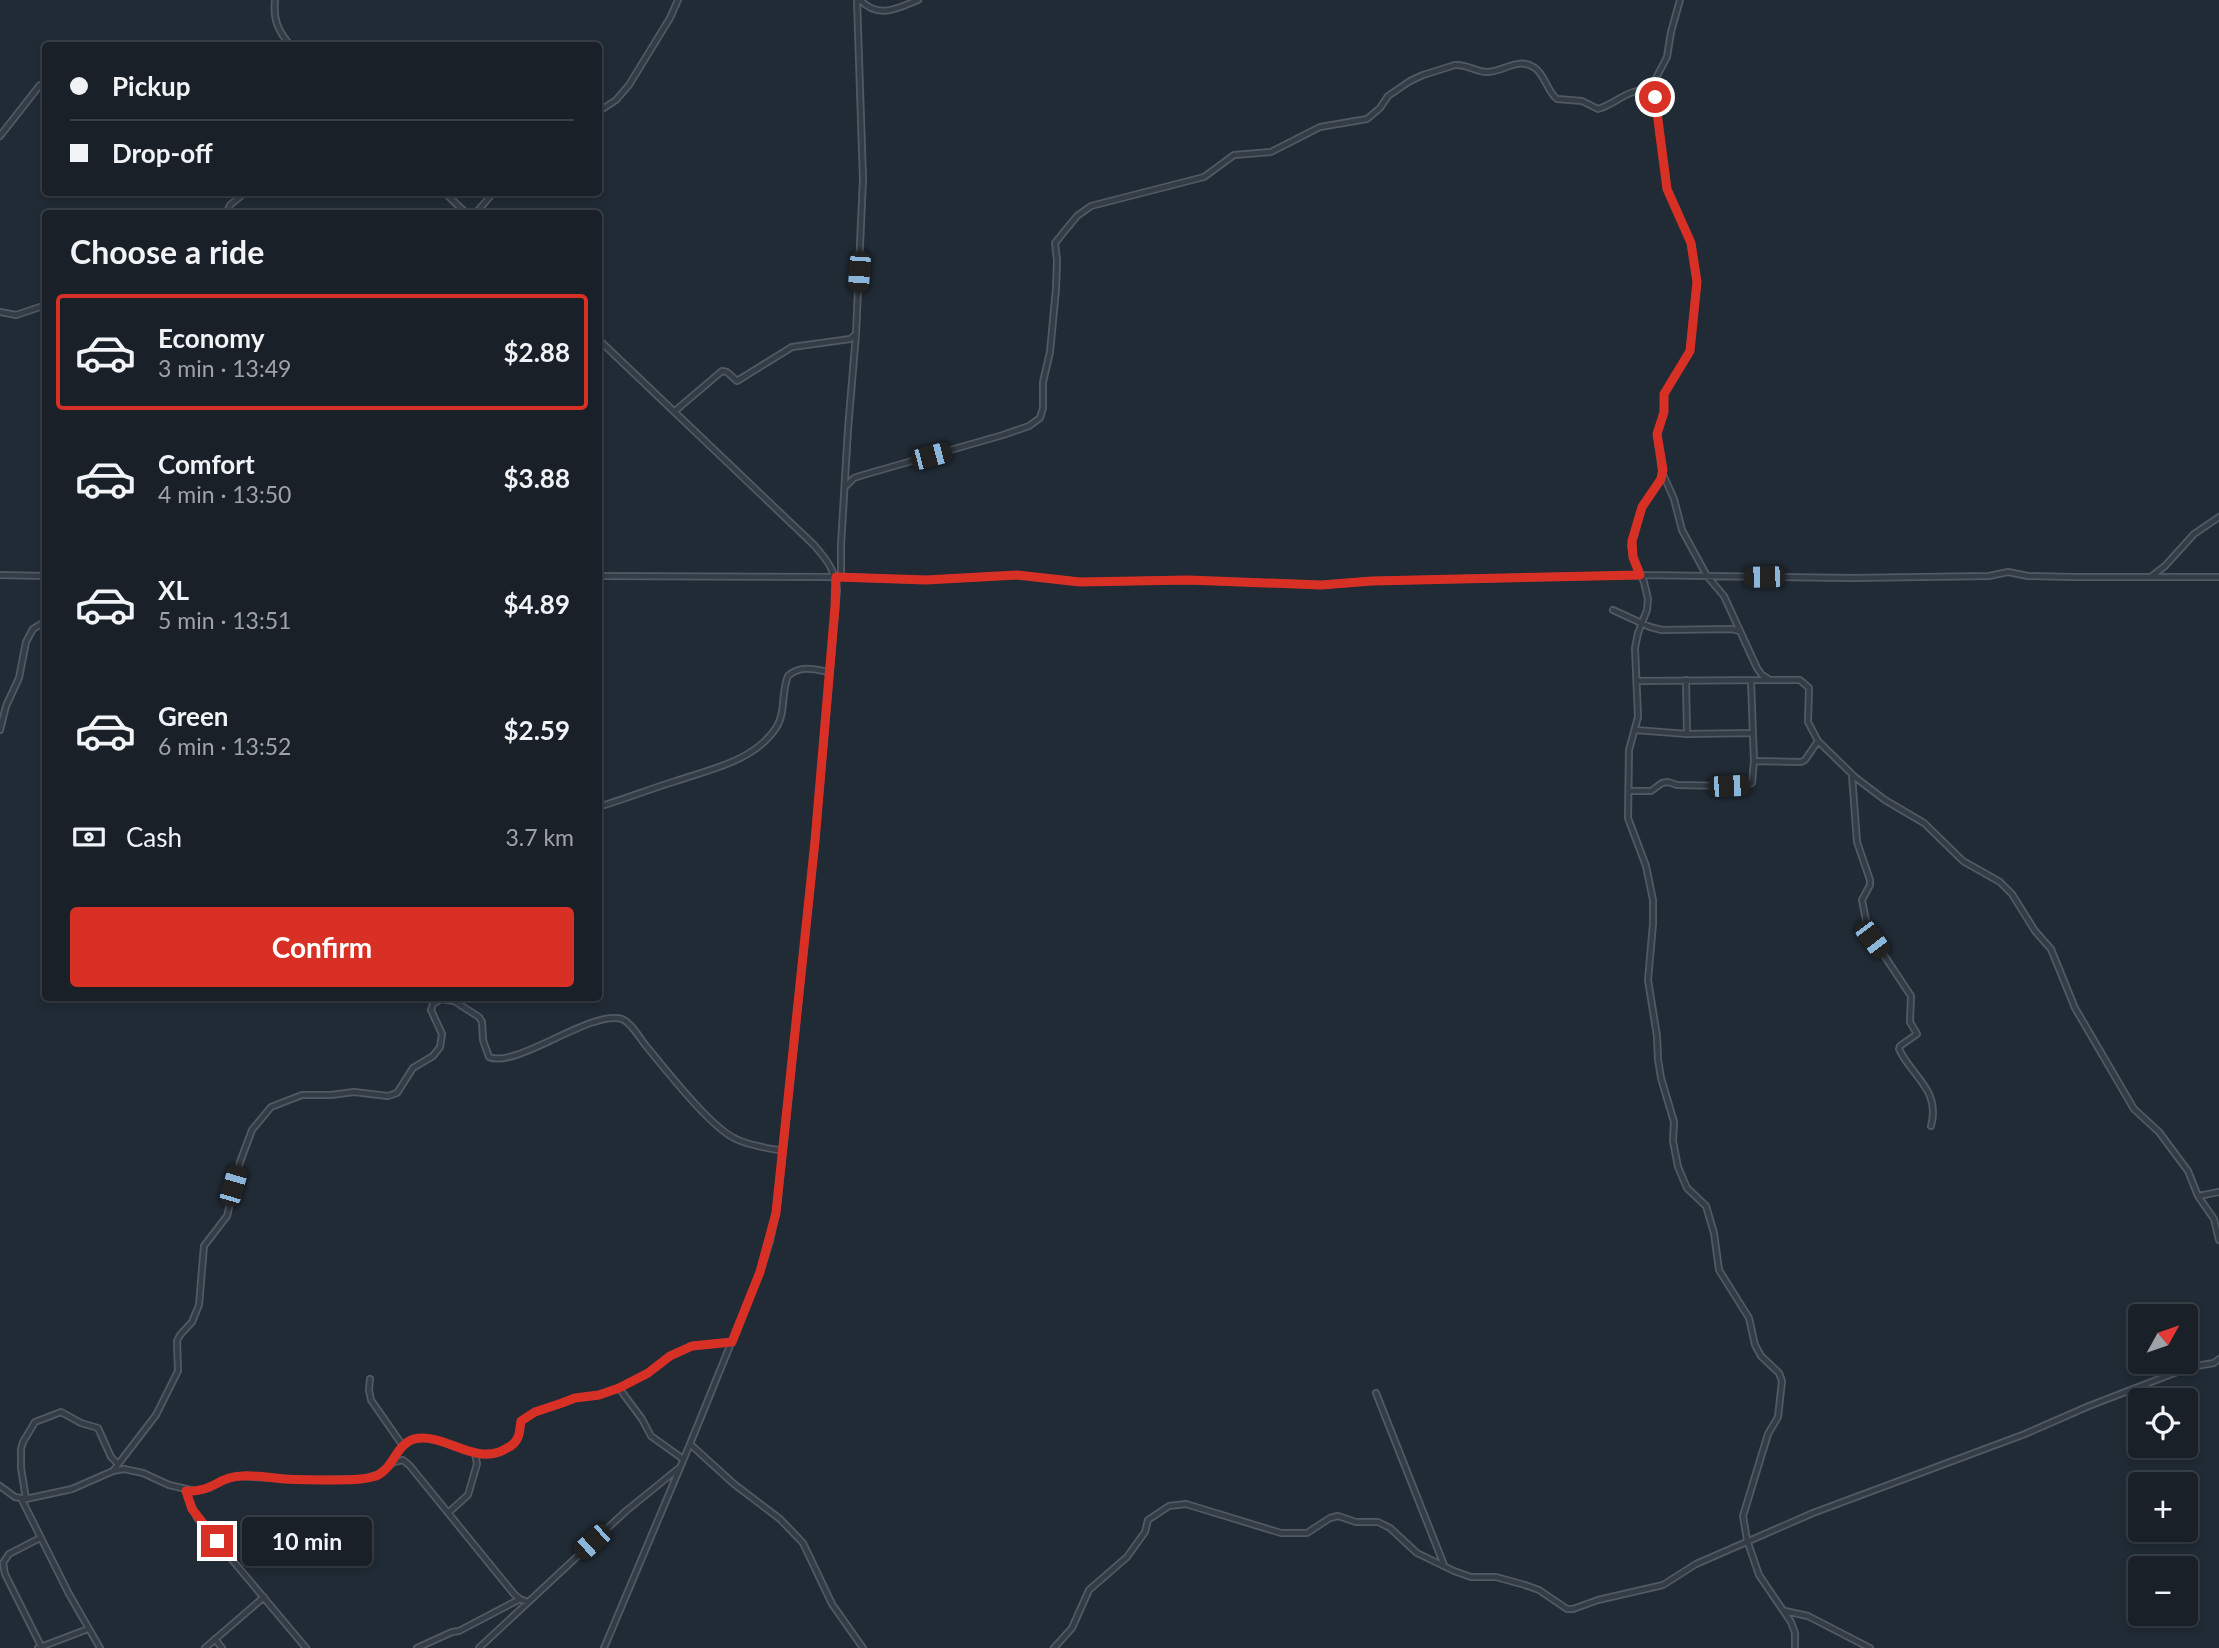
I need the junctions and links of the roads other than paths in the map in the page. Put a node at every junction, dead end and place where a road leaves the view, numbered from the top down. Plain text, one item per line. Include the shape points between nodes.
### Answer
1 (275, 0) edge
2 (678, 0) edge
3 (858, 0) edge
4 (918, 0) edge
5 (1680, 0) edge
6 (287, 42) edge
7 (1655, 82) junction
8 (42, 85) edge
9 (602, 109) edge
10 (0, 136) edge
11 (241, 196) edge
12 (447, 196) edge
13 (491, 196) edge
14 (228, 210) edge
15 (463, 210) edge
16 (478, 210) edge
17 (42, 306) edge
18 (0, 312) edge
19 (856, 334) junction
20 (602, 343) edge
21 (675, 412) junction
22 (1662, 472) junction
23 (845, 487) junction
24 (2219, 517) edge
25 (0, 575) edge
26 (1640, 575) junction
27 (42, 576) edge
28 (602, 576) edge
29 (1707, 576) junction
30 (838, 577) junction
31 (2151, 577) junction
32 (2219, 577) edge
33 (1613, 610) dead end
34 (42, 623) edge
35 (1641, 624) junction
36 (1740, 631) junction
37 (828, 672) junction
38 (1686, 680) junction
39 (1770, 680) junction
40 (1637, 681) junction
41 (1751, 681) junction
42 (0, 730) edge
43 (1635, 730) junction
44 (1753, 733) junction
45 (1687, 734) junction
46 (1818, 741) junction
47 (1754, 761) junction
48 (1852, 774) junction
49 (1629, 791) junction
50 (602, 806) edge
51 (434, 1001) edge
52 (438, 1001) edge
53 (454, 1001) edge
54 (433, 1004) junction
55 (1931, 1126) dead end
56 (783, 1152) junction
57 (2219, 1192) edge
58 (2198, 1196) junction
59 (2219, 1240) edge
60 (732, 1342) junction
61 (2219, 1359) edge
62 (370, 1379) dead end
63 (619, 1388) junction
64 (1376, 1393) dead end
65 (690, 1444) junction
66 (402, 1446) junction
67 (475, 1453) junction
68 (489, 1454) junction
69 (683, 1460) junction
70 (118, 1464) junction
71 (391, 1464) junction
72 (477, 1464) junction
73 (680, 1467) junction
74 (113, 1471) junction
75 (0, 1486) edge
76 (186, 1491) junction
77 (24, 1499) junction
78 (448, 1513) junction
79 (40, 1538) junction
80 (1747, 1540) junction
81 (1444, 1566) junction
82 (264, 1597) junction
83 (520, 1599) junction
84 (527, 1602) junction
85 (1784, 1611) junction
86 (88, 1629) junction
87 (215, 1639) junction
88 (41, 1648) edge
89 (100, 1648) edge
90 (205, 1648) edge
91 (222, 1648) edge
92 (306, 1648) edge
93 (417, 1648) edge
94 (478, 1648) edge
95 (604, 1648) edge
96 (863, 1648) edge
97 (1054, 1648) edge
98 (1796, 1648) edge
99 (1870, 1648) edge

1 - 6 street via 274,20
2 - 9 street via 625,91
3 - 4 street via 881,12
3 - 19 street via 863,179
5 - 7 street via 1667,57
7 - 22 street via 1667,189 1691,243 1697,282 1690,351 1664,394 1657,434
7 - 23 street via 1598,109 1582,101 1557,99 1527,64 1488,72 1455,65 1410,81 1367,119 1320,127 1271,152 1234,155 1203,177 1091,206 1055,243 1056,289 1040,418 1003,435 863,474
8 - 10 street
11 - 14 street
12 - 15 street
13 - 16 street
17 - 18 street via 16,315
19 - 21 street via 850,339 792,346 737,381 722,371
19 - 23 street
20 - 21 street
21 - 30 street via 814,545
22 - 26 street via 1642,507 1632,541
22 - 29 street via 1680,526
23 - 30 street
24 - 31 street via 2193,534
25 - 27 street
26 - 29 street
26 - 30 street via 1321,585 1080,582 1017,575 926,580
26 - 35 street via 1648,599
28 - 30 street
29 - 31 street via 1922,577 2008,572
29 - 36 street via 1724,596
30 - 37 street
31 - 32 street
33 - 35 street
34 - 42 street via 26,642
35 - 36 street via 1662,629
35 - 40 street via 1635,648
36 - 39 street via 1757,668
37 - 50 street via 803,668 792,672 777,727 741,758
37 - 56 street
38 - 40 street
38 - 41 street
38 - 45 street
39 - 41 street
39 - 46 street via 1795,679 1807,684 1808,722
40 - 43 street
41 - 44 street
43 - 45 street
43 - 49 street via 1629,750
44 - 45 street
44 - 47 street
46 - 47 street via 1801,762
46 - 48 street
47 - 49 street via 1752,782 1746,785 1668,782 1651,791
48 - 55 street via 1857,842 1870,880 1862,900 1866,924 1910,996 1910,1022 1917,1034 1899,1051 1930,1096 1934,1110
48 - 58 street via 1924,823 1963,861 2012,894 2051,949 2075,1008 2134,1109 2182,1161
49 - 80 street via 1628,818 1653,900 1648,980 1678,1167 1687,1188 1706,1206 1719,1270 1749,1318 1758,1350 1782,1381 1778,1417 1744,1508
51 - 54 street
52 - 54 street
53 - 56 street via 479,1017 486,1050 496,1059 620,1018 721,1129 736,1139
54 - 70 street via 432,1014 442,1034 440,1047 413,1068 397,1093 303,1095 271,1107 251,1130 227,1216 204,1246 199,1305 177,1341 178,1371 156,1415
56 - 60 street via 770,1241
57 - 58 street
58 - 59 street via 2214,1219
60 - 63 street via 692,1346
60 - 65 street
61 - 80 street
62 - 66 street via 371,1400
63 - 68 street via 529,1415 521,1421 513,1444
63 - 69 street via 651,1436
64 - 81 street
65 - 69 street
65 - 96 street via 803,1543 832,1604
66 - 67 street via 426,1439
66 - 71 street
67 - 68 street
67 - 72 street
68 - 72 street
69 - 73 street
70 - 74 street
70 - 77 street via 98,1428 64,1413 54,1414 35,1422 23,1442
71 - 76 street via 363,1479 238,1476 202,1491
71 - 78 street via 406,1462
72 - 78 street via 468,1495
73 - 84 street
73 - 95 street
74 - 76 street via 136,1471
74 - 77 street via 72,1489
75 - 77 street
76 - 82 street via 197,1518
77 - 79 street
78 - 83 street
79 - 86 street
79 - 88 street via 9,1554 3,1563
80 - 81 street via 1696,1563 1663,1585 1573,1609 1525,1585 1496,1577 1471,1577
80 - 85 street via 1759,1575
81 - 97 street via 1417,1553 1378,1522 1338,1516 1307,1533 1281,1533 1179,1504 1169,1506 1148,1520 1127,1557 1089,1590 1072,1628
82 - 87 street
82 - 92 street
83 - 84 street
83 - 93 street
84 - 94 street
85 - 98 street via 1794,1628
85 - 99 street via 1808,1616
86 - 88 street
86 - 89 street
87 - 90 street
87 - 91 street

